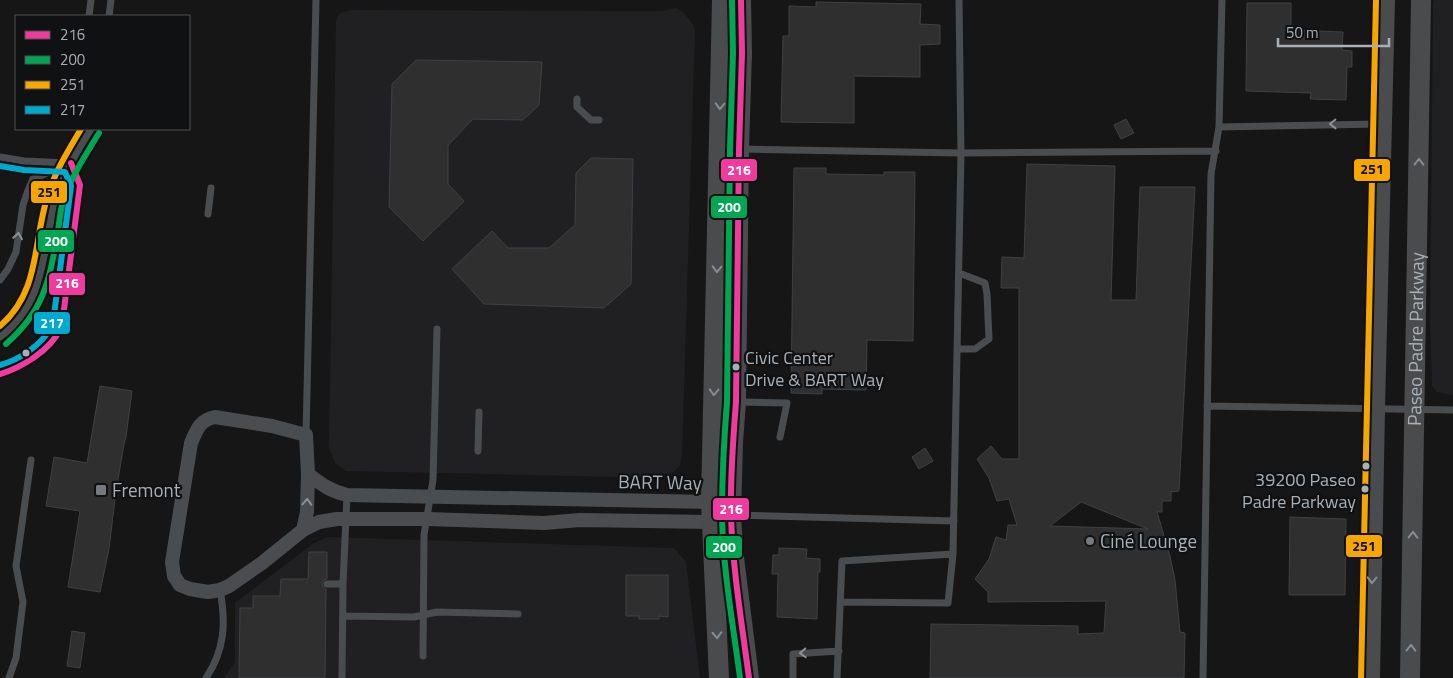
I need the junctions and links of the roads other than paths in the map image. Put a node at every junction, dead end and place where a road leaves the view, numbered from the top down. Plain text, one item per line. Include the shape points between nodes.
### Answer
1 (91, 0) edge
2 (111, 0) edge
3 (316, 0) edge
4 (722, 0) edge
5 (741, 0) edge
6 (960, 0) edge
7 (1222, 0) edge
8 (1385, 0) edge
9 (1421, 0) edge
10 (89, 15) edge
11 (109, 15) edge
12 (577, 99) dead end
13 (598, 120) dead end
14 (1382, 124) junction
15 (1219, 127) junction
16 (90, 130) edge
17 (738, 149) junction
18 (1216, 151) junction
19 (961, 153) junction
20 (0, 157) edge
21 (71, 163) junction
22 (212, 188) dead end
23 (208, 214) dead end
24 (959, 273) junction
25 (0, 280) edge
26 (438, 329) dead end
27 (0, 337) edge
28 (958, 349) junction
29 (0, 374) edge
30 (736, 402) junction
31 (1207, 406) junction
32 (1375, 409) junction
33 (1415, 410) junction
34 (1453, 410) edge
35 (479, 412) dead end
36 (306, 434) junction
37 (780, 437) dead end
38 (478, 451) dead end
39 (31, 460) dead end
40 (308, 474) junction
41 (347, 495) junction
42 (430, 496) junction
43 (711, 502) junction
44 (731, 515) junction
45 (346, 518) junction
46 (427, 518) junction
47 (954, 520) junction
48 (711, 522) junction
49 (303, 530) junction
50 (953, 554) junction
51 (327, 584) dead end
52 (344, 584) junction
53 (220, 590) junction
54 (841, 602) junction
55 (518, 614) dead end
56 (424, 615) junction
57 (343, 616) junction
58 (839, 651) junction
59 (423, 656) dead end
60 (9, 678) edge
61 (206, 678) edge
62 (342, 678) edge
63 (719, 678) edge
64 (749, 678) edge
65 (793, 678) edge
66 (837, 678) edge
67 (1203, 678) edge
68 (1370, 678) edge
69 (1410, 678) edge

1 - 10 lane
2 - 11 lane
3 - 36 lane
4 -> 43 main road
5 - 17 main road
6 - 19 lane
7 - 15 lane
8 - 14 main road, Paseo Padre Parkway
33 -> 9 main road, Paseo Padre Parkway
12 - 13 lane via 578,107 591,120
14 -> 15 lane
14 - 32 main road, Paseo Padre Parkway
15 - 18 lane
16 - 21 lane
17 - 19 lane
17 - 30 main road
18 - 19 lane
18 - 31 lane via 1211,174
19 - 24 lane
20 - 21 lane
25 -> 21 lane via 16,252 23,205 33,179
21 - 27 lane via 55,199 40,278 31,302 21,318
21 - 29 lane via 80,185 59,331 32,359
22 - 23 lane
24 - 28 lane
24 - 28 lane via 985,284 989,339 976,349
26 - 42 lane
28 - 47 lane
30 - 37 lane via 786,403
30 - 44 main road
31 - 32 lane
31 - 67 lane
32 - 33 lane
32 -> 68 main road, Paseo Padre Parkway
33 - 34 lane
69 -> 33 main road, Paseo Padre Parkway
35 - 38 lane
36 - 40 street
36 - 53 street via 216,417 206,419 196,429 173,552 174,576 180,585 190,589
39 - 60 lane via 16,566 23,602 16,658
40 - 41 street, BART Way via 334,492
49 -> 40 street
41 - 42 street, BART Way
41 - 45 lane
42 - 43 street, BART Way
42 - 46 lane
43 - 44 street, BART Way
43 - 48 main road
44 - 47 lane
44 - 48 street, BART Way
44 - 64 main road
45 - 46 street, BART Way
45 - 49 street, BART Way via 319,522
45 - 52 lane
46 - 48 street, BART Way via 544,523 580,520
46 - 56 lane
47 - 50 lane
48 -> 63 main road
49 - 53 street, BART Way via 262,563
50 - 54 lane via 842,561
50 - 54 lane via 948,603
51 - 52 lane
52 - 57 lane
53 - 61 lane via 224,607 222,644
54 - 58 lane
55 - 56 lane via 437,612
56 - 57 lane
56 - 59 lane
57 - 62 lane
58 -> 65 lane via 793,654
58 - 66 lane

